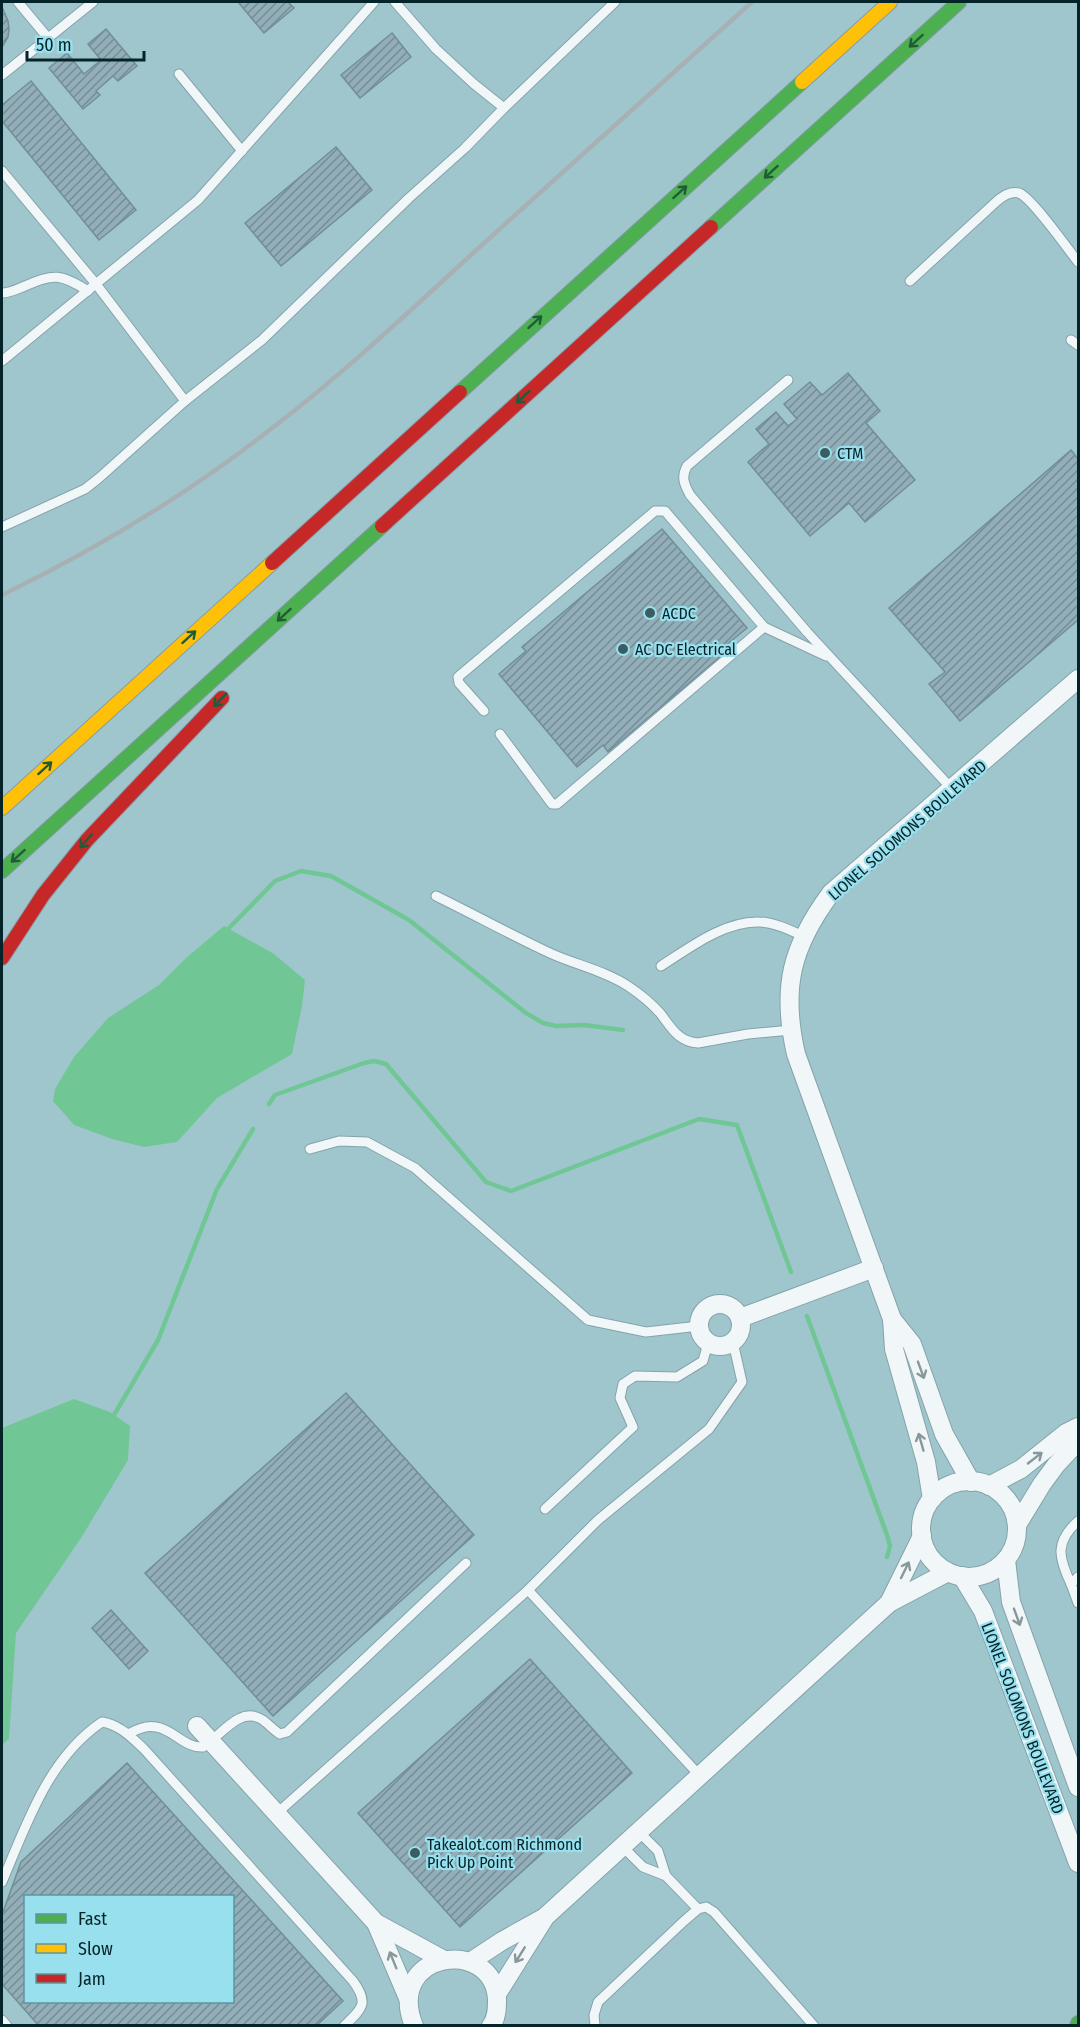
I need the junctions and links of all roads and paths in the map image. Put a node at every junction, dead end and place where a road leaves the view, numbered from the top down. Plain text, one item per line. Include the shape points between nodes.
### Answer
1 (18, 2) edge
2 (93, 2) edge
3 (374, 2) edge
4 (394, 2) edge
5 (615, 2) edge
6 (890, 2) edge
7 (959, 2) edge
8 (48, 38) junction
9 (179, 74) dead end
10 (2, 75) edge
11 (504, 108) junction
12 (242, 151) junction
13 (2, 171) edge
14 (1078, 262) edge
15 (910, 281) dead end
16 (96, 284) junction
17 (88, 291) junction
18 (2, 293) edge
19 (513, 342) junction
20 (2, 361) edge
21 (788, 380) dead end
22 (185, 401) junction
23 (389, 519) junction
24 (2, 527) edge
25 (190, 619) dead end
26 (764, 627) junction
27 (279, 638) dead end
28 (831, 658) junction
29 (1078, 679) edge
30 (231, 688) dead end
31 (484, 711) dead end
32 (500, 734) dead end
33 (952, 789) junction
34 (2, 808) edge
35 (2, 871) edge
36 (436, 896) dead end
37 (803, 936) junction
38 (2, 958) edge
39 (661, 966) dead end
40 (790, 1030) junction
41 (310, 1149) dead end
42 (874, 1268) junction
43 (740, 1318) junction
44 (892, 1320) junction
45 (699, 1326) junction
46 (733, 1342) junction
47 (708, 1343) junction
48 (1078, 1426) edge
49 (1078, 1441) edge
50 (971, 1482) junction
51 (989, 1486) junction
52 (932, 1499) junction
53 (545, 1509) dead end
54 (1078, 1521) edge
55 (1017, 1525) junction
56 (922, 1536) junction
57 (1006, 1560) junction
58 (466, 1563) dead end
59 (955, 1574) junction
60 (1075, 1581) edge
61 (528, 1590) junction
62 (889, 1603) junction
63 (1078, 1603) edge
64 (197, 1726) dead end
65 (128, 1734) junction
66 (212, 1742) junction
67 (701, 1777) junction
68 (1078, 1787) edge
69 (276, 1814) junction
70 (639, 1832) junction
71 (623, 1847) junction
72 (1078, 1863) edge
73 (666, 1876) junction
74 (2, 1882) edge
75 (698, 1909) junction
76 (545, 1917) junction
77 (376, 1923) junction
78 (442, 1959) junction
79 (470, 1962) junction
80 (497, 1995) junction
81 (407, 2015) edge
82 (2, 2020) edge
83 (493, 2024) edge
84 (7, 2025) edge
85 (344, 2025) edge
86 (595, 2025) edge
87 (814, 2025) edge

1 - 8 lane
2 - 8 lane
3 - 12 lane
4 - 11 lane via 444,57
5 - 11 lane
19 -> 6 highway
7 -> 23 highway
8 - 10 lane
9 - 12 lane
11 - 22 lane via 262,340
12 - 16 lane via 198,200
13 - 16 lane
14 - 15 lane via 1029,200 1011,193 997,201
16 - 17 lane
16 - 22 lane
17 - 18 lane via 60,276
17 - 20 lane
19 - 25 highway
34 -> 19 highway
21 - 28 lane via 687,466 683,478 690,495
22 - 24 lane via 85,489
23 - 27 highway
23 -> 35 highway
26 - 28 lane
26 - 31 lane via 665,511 655,511 458,677
26 - 32 lane via 557,804 552,804
28 - 33 lane
29 - 33 street, LIONEL SOLOMONS BOULEVARD
30 -> 38 highway via 87,840 43,895
33 - 37 street, LIONEL SOLOMONS BOULEVARD via 831,893
36 - 40 lane via 553,955 628,986 689,1043
37 - 39 lane via 760,922 729,927
37 - 40 street, LIONEL SOLOMONS BOULEVARD via 789,992
40 - 42 street, LIONEL SOLOMONS BOULEVARD
41 - 45 lane via 339,1141 368,1142 415,1168 588,1320 646,1332
42 - 43 street
42 - 44 street, LIONEL SOLOMONS BOULEVARD
43 - 45 street via 732,1308 719,1304 707,1309
43 - 46 street via 741,1331
44 -> 50 street, LIONEL SOLOMONS BOULEVARD via 912,1344 944,1434
52 -> 44 street, LIONEL SOLOMONS BOULEVARD via 926,1462 894,1348
45 - 47 street
46 - 47 street via 721,1346
46 - 61 lane via 742,1382 709,1429 598,1520
47 - 53 lane via 703,1361 677,1377 635,1376 623,1384 620,1398 633,1427
51 -> 48 street via 1021,1469
49 - 55 street via 1042,1484
50 - 51 street
50 - 52 street via 948,1486
51 - 55 street via 1007,1499
52 - 56 street via 922,1521
54 - 60 lane via 1065,1533 1062,1545 1064,1570
55 - 57 street via 1014,1546
56 - 59 street via 935,1563
62 -> 56 street
57 - 59 street via 978,1576
57 -> 68 street, LIONEL SOLOMONS BOULEVARD via 1011,1602
58 - 66 lane via 287,1732 280,1734 253,1715 242,1716
59 - 62 street
59 - 72 street, LIONEL SOLOMONS BOULEVARD via 982,1611
60 - 63 lane
61 - 67 lane
61 - 69 lane
62 - 67 street
64 - 66 street
65 - 66 lane via 153,1726 195,1747
65 - 74 lane via 114,1724 102,1722 71,1750 37,1801
65 - 85 lane via 353,1981 363,1995 363,2002
66 - 69 street
67 - 70 street
69 - 77 street
70 - 71 street
70 - 73 lane via 658,1851
71 - 73 lane via 643,1867
71 - 76 street
73 - 75 lane
75 - 86 lane via 598,2002
75 - 87 lane via 706,1907 714,1912
76 - 79 street
76 -> 80 street
77 - 78 street
81 -> 77 street
78 - 79 street
78 - 81 street via 418,1974 411,1985
79 - 80 street via 492,1981
80 - 83 street
82 - 84 lane

